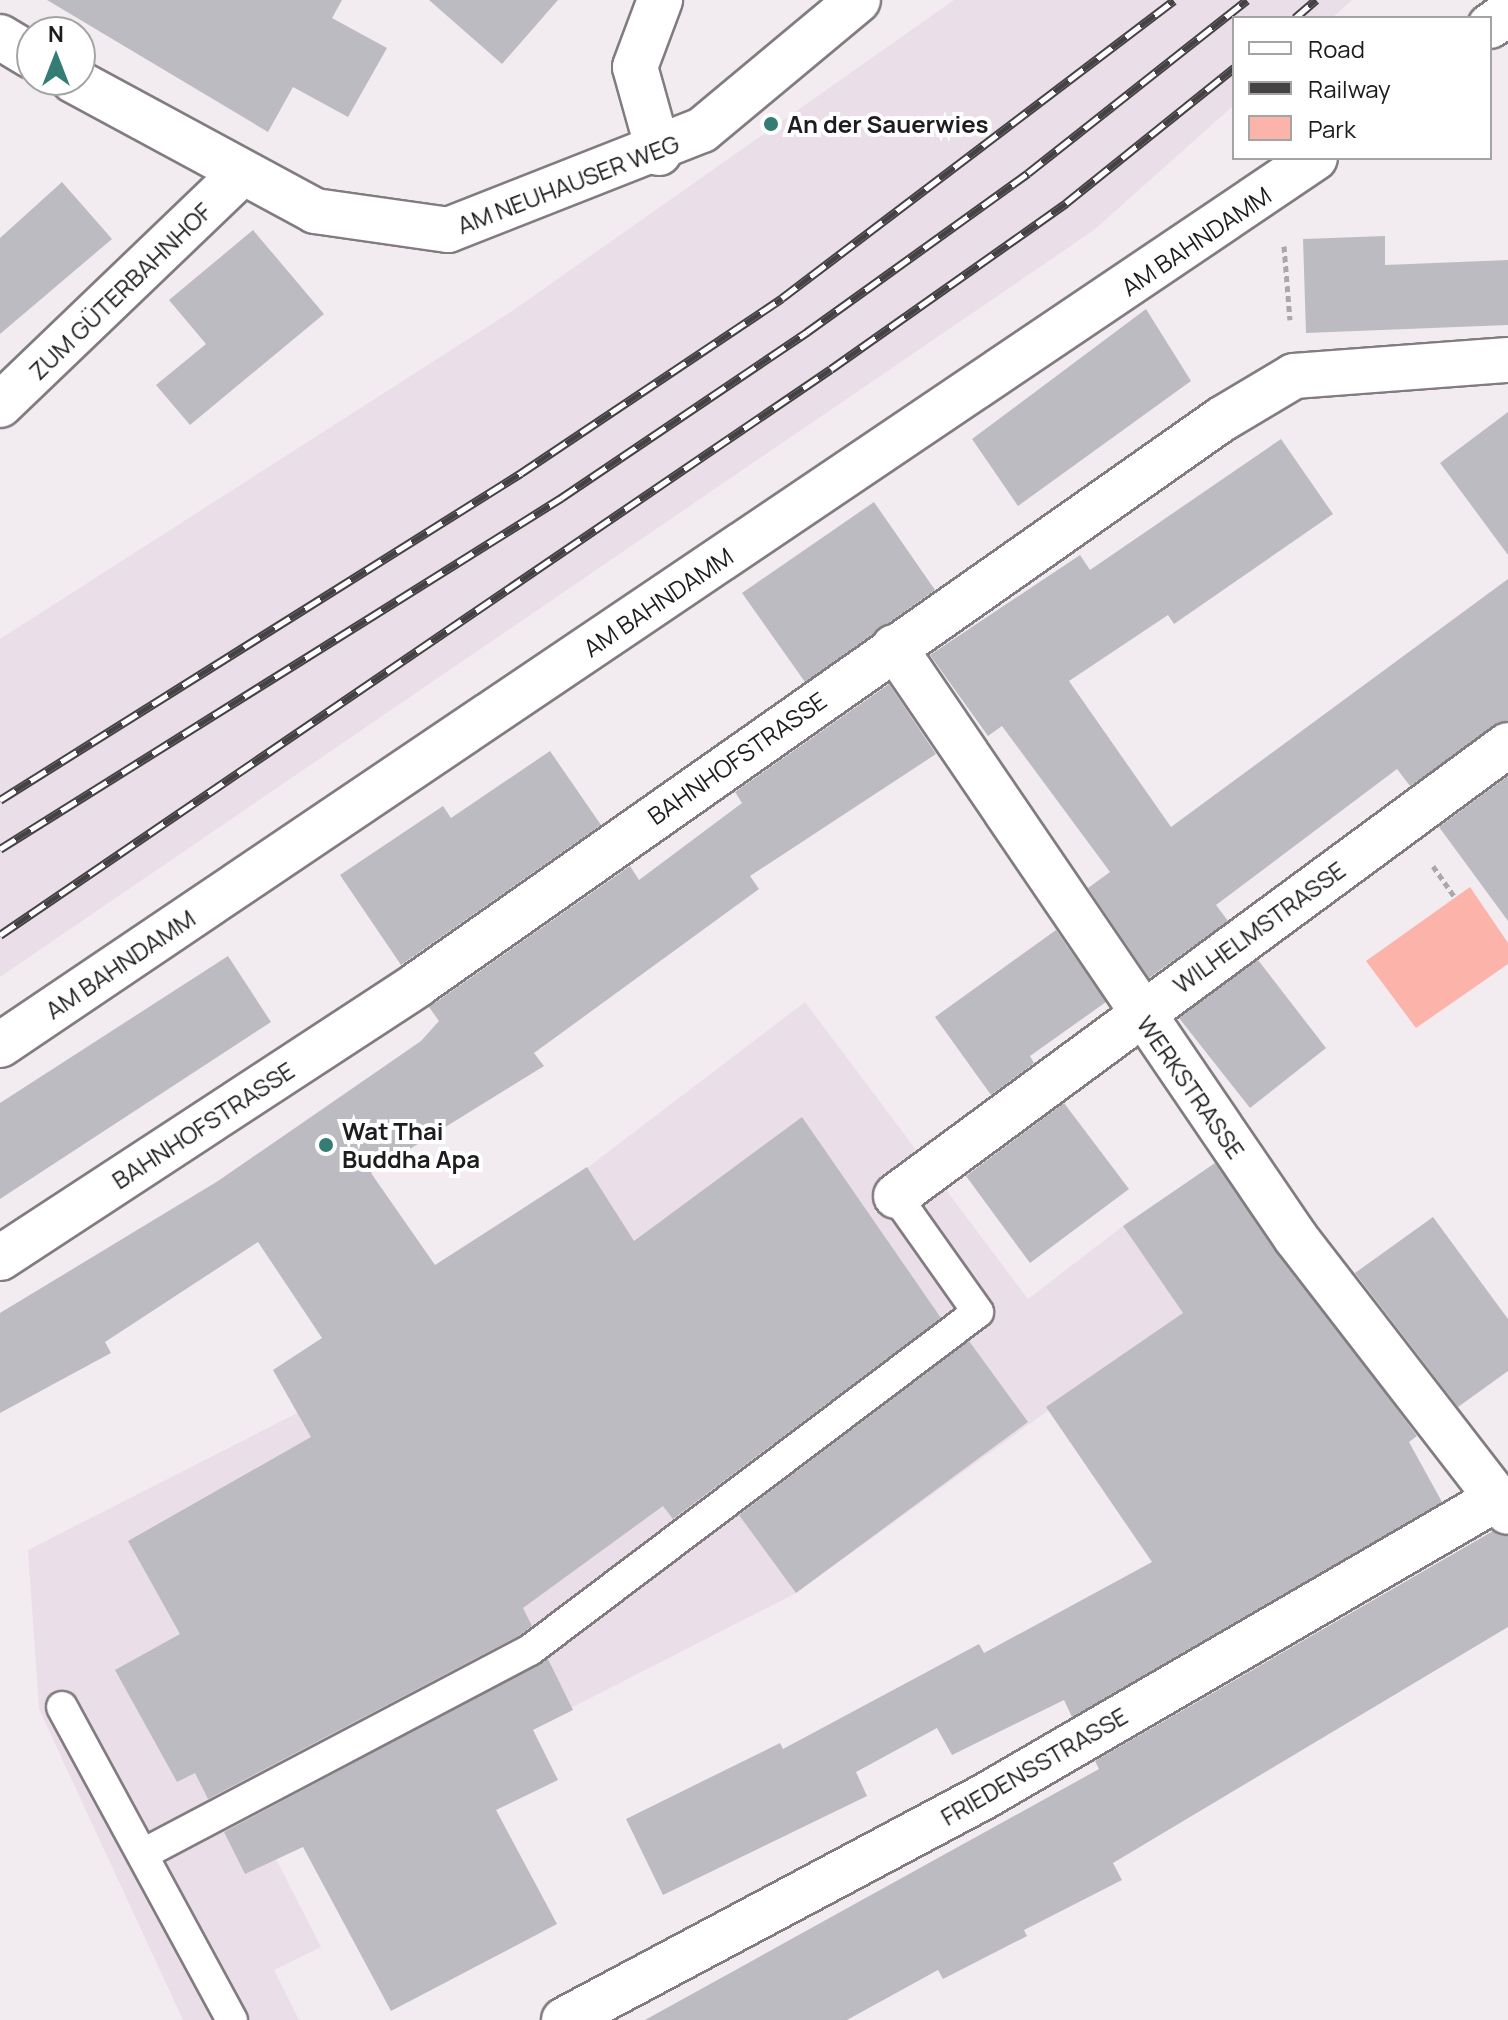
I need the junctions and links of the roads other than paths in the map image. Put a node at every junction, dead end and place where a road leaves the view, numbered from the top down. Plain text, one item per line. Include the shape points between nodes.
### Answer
1 (660, 0) edge
2 (858, 0) edge
3 (96, 93) edge
4 (659, 153) junction
5 (1312, 160) edge
6 (239, 176) junction
7 (1508, 360) edge
8 (0, 405) edge
9 (894, 647) junction
10 (1508, 745) edge
11 (1139, 1015) junction
12 (0, 1045) edge
13 (896, 1196) joint
14 (0, 1258) edge
15 (1502, 1506) edge
16 (62, 1707) dead end
17 (143, 1854) junction
18 (232, 2020) edge
19 (564, 2020) edge

1 - 4 street via 635,67
2 - 4 street, AM NEUHAUSER WEG via 702,130
3 - 6 street, AM NEUHAUSER WEG
4 - 6 street, AM NEUHAUSER WEG via 448,230 315,211
5 - 12 street, AM BAHNDAMM
6 - 8 street, ZUM GÜTERBAHNHOF
7 - 9 street, BAHNHOFSTRASSE via 1294,376
9 - 11 street, WERKSTRASSE
9 - 14 street, BAHNHOFSTRASSE via 418,984
10 - 11 street, WILHELMSTRASSE
11 - 13 street, WILHELMSTRASSE
11 - 15 street, WERKSTRASSE via 1357,1322
13 - 17 lane via 978,1312 530,1650
15 - 19 street, FRIEDENSSTRASSE via 980,1799
16 - 17 lane
17 - 18 lane

